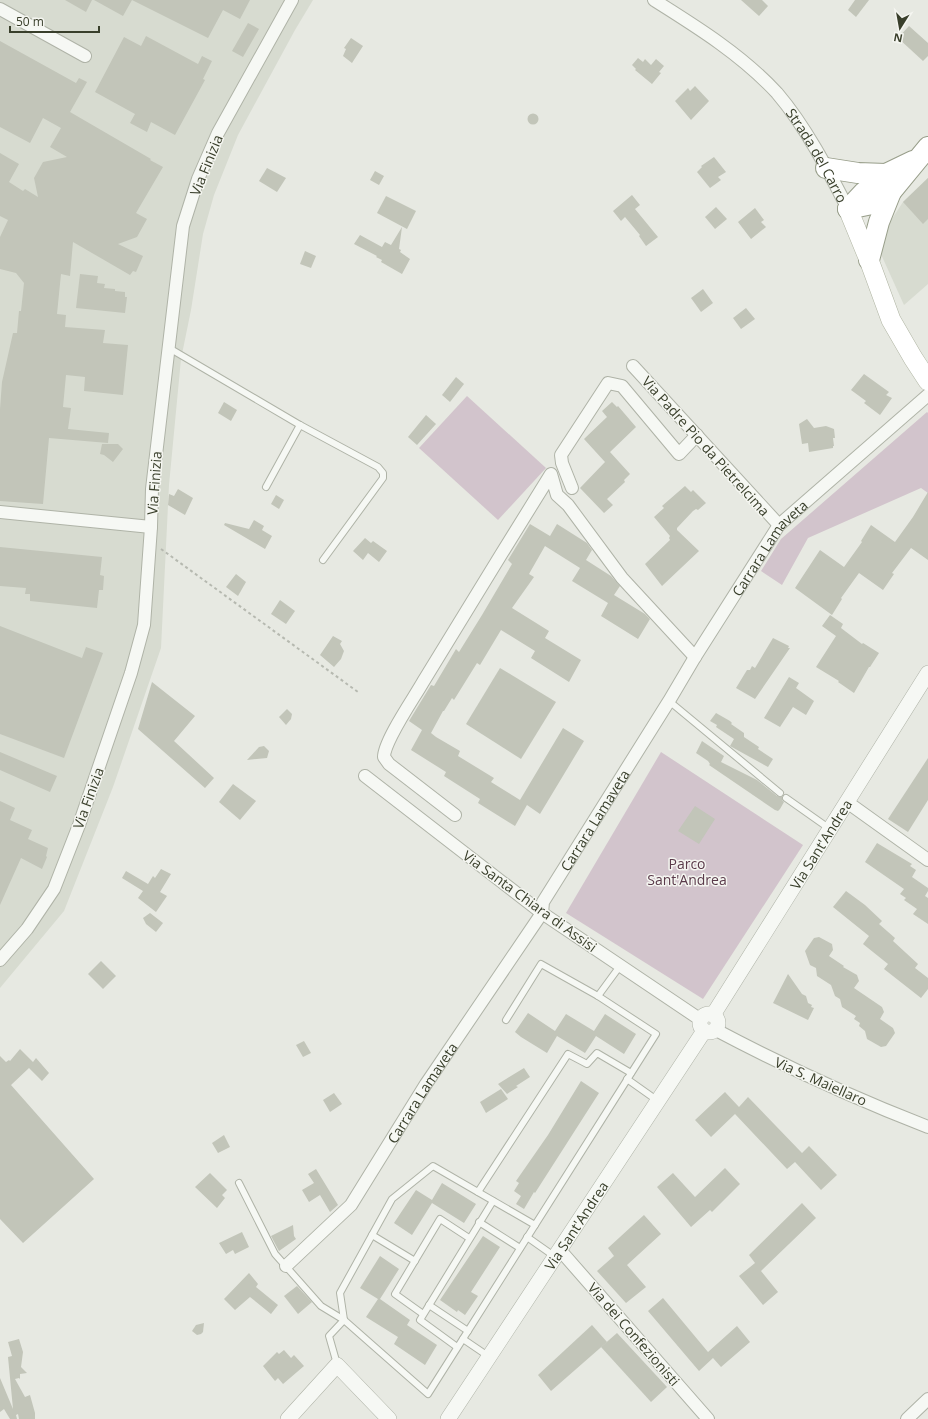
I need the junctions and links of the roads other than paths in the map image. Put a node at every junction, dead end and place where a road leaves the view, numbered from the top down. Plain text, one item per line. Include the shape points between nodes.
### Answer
1 (292, 0) edge
2 (654, 0) edge
3 (0, 10) edge
4 (85, 56) dead end
5 (925, 152) edge
6 (826, 168) junction
7 (888, 183) junction
8 (848, 210) junction
9 (869, 260) junction
10 (169, 348) junction
11 (633, 366) dead end
12 (928, 381) edge
13 (928, 395) edge
14 (300, 425) junction
15 (697, 435) junction
16 (266, 487) dead end
17 (572, 488) dead end
18 (0, 512) edge
19 (779, 526) junction
20 (151, 527) junction
21 (323, 560) dead end
22 (695, 657) junction
23 (928, 673) edge
24 (669, 701) junction
25 (365, 776) dead end
26 (780, 793) dead end
27 (786, 798) dead end
28 (847, 802) junction
29 (455, 814) dead end
30 (830, 829) junction
31 (928, 860) edge
32 (542, 914) junction
33 (0, 960) edge
34 (620, 966) junction
35 (598, 996) junction
36 (506, 1020) dead end
37 (708, 1024) junction
38 (631, 1073) junction
39 (627, 1079) junction
40 (658, 1101) junction
41 (928, 1127) edge
42 (239, 1183) dead end
43 (478, 1192) junction
44 (493, 1201) junction
45 (479, 1222) junction
46 (535, 1225) junction
47 (372, 1235) junction
48 (527, 1237) junction
49 (469, 1238) junction
50 (520, 1248) junction
51 (558, 1253) junction
52 (415, 1261) junction
53 (286, 1266) junction
54 (429, 1305) junction
55 (423, 1314) junction
56 (344, 1320) junction
57 (468, 1331) junction
58 (462, 1339) junction
59 (457, 1347) junction
60 (490, 1357) junction
61 (337, 1365) junction
62 (928, 1399) edge
63 (922, 1411) edge
64 (288, 1419) edge
65 (389, 1419) edge
66 (448, 1419) edge
67 (708, 1419) edge
68 (907, 1419) edge

1 - 10 street, Via Finizia via 218,133 198,179 183,226
2 - 6 street, Strada del Carro via 720,43 777,94 801,126
3 - 4 street
5 - 7 highway
6 - 7 highway via 858,172
6 - 8 street, Strada del Carro
7 - 8 highway via 863,193
7 - 9 highway
8 - 9 main road, Strada del Carro
9 - 12 main road, Strada del Carro via 891,320
10 - 14 lane
10 - 20 street, Via Finizia via 152,489
11 - 15 street, Via Padre Pio da Pietrelcima
13 - 19 street, Carrara Lamaveta
14 - 16 lane
14 - 21 lane via 378,467 383,473 383,478
15 - 17 street via 679,454 622,386 608,383 561,455
15 - 19 street, Via Padre Pio da Pietrelcima
18 - 20 street
19 - 22 street, Carrara Lamaveta
20 - 33 street, Via Finizia via 144,625 127,686 79,825 54,889 27,929
22 - 24 street, Carrara Lamaveta
22 - 29 street via 622,578 568,505 557,495 551,474 402,716 384,750 384,757 389,764
23 - 28 street, Via Sant'Andrea
24 - 26 lane
24 - 32 street, Carrara Lamaveta via 543,902
25 - 32 street, Via Santa Chiara di Assisi
27 - 30 lane
28 - 30 street, Via Sant'Andrea
28 - 31 street
30 - 37 street, Via Sant'Andrea
32 - 34 street, Via Santa Chiara di Assisi
32 - 53 street, Carrara Lamaveta via 426,1084 351,1205
34 - 35 lane
34 - 37 street, Via Santa Chiara di Assisi
35 - 36 lane via 541,964
35 - 38 lane via 656,1034
37 - 40 street, Via Sant'Andrea
37 - 41 street, Via S. Maiellaro via 764,1055
38 - 39 lane
38 - 43 lane via 597,1053 587,1064 568,1054
39 - 40 lane
39 - 46 lane
40 - 51 street, Via Sant'Andrea
42 - 53 lane via 275,1254
43 - 44 lane
43 - 47 lane via 433,1166 392,1200
44 - 45 lane
44 - 46 lane
45 - 49 lane
45 - 50 lane
46 - 48 lane
47 - 52 lane
47 - 56 lane via 340,1293
48 - 50 lane
48 - 51 lane
49 - 52 lane via 440,1219
49 - 54 lane
50 - 57 lane
51 - 60 street, Via Sant'Andrea
51 - 67 street, Via dei Confezionisti
52 - 55 lane via 395,1294
53 - 56 lane via 321,1306
54 - 55 lane
54 - 57 lane
55 - 59 lane via 420,1320
56 - 59 lane via 428,1394
56 - 61 lane via 329,1336
57 - 58 lane
58 - 59 lane
58 - 60 lane
60 - 66 street, Via Sant'Andrea
61 - 64 street
61 - 65 street
62 - 63 street
63 - 68 street

